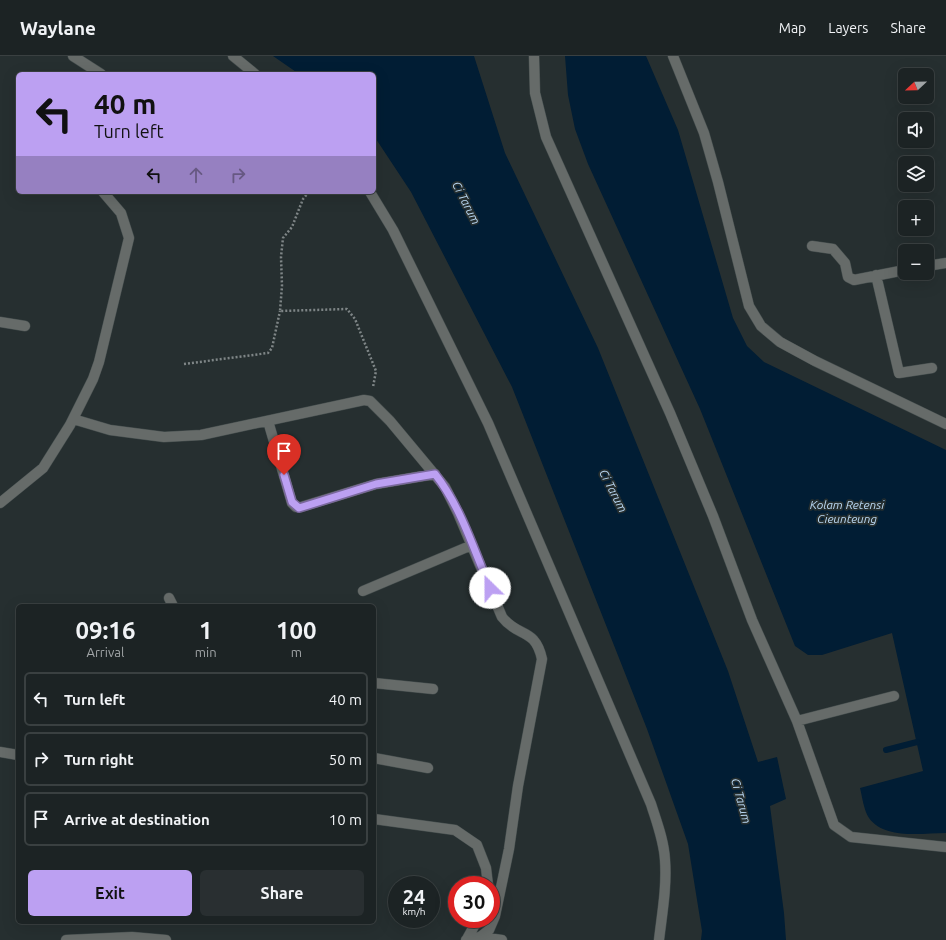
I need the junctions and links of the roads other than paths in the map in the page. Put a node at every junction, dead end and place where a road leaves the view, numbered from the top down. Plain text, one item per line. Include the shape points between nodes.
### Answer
1 (73, 56) edge
2 (233, 56) edge
3 (534, 56) edge
4 (673, 56) edge
5 (98, 72) edge
6 (253, 72) edge
7 (105, 194) edge
8 (371, 194) edge
9 (812, 246) dead end
10 (946, 263) edge
11 (934, 265) edge
12 (898, 271) edge
13 (876, 275) junction
14 (0, 322) edge
15 (25, 326) dead end
16 (932, 368) dead end
17 (73, 419) junction
18 (268, 421) junction
19 (946, 424) edge
20 (435, 474) junction
21 (0, 502) edge
22 (472, 545) junction
23 (363, 591) dead end
24 (376, 683) edge
25 (433, 689) dead end
26 (894, 696) dead end
27 (798, 721) junction
28 (0, 752) edge
29 (16, 755) edge
30 (376, 758) edge
31 (428, 768) dead end
32 (376, 819) edge
33 (946, 847) edge
34 (487, 876) edge
35 (473, 928) edge
36 (480, 937) junction
37 (66, 940) edge
38 (166, 940) edge
39 (466, 940) edge
40 (502, 940) edge
41 (659, 940) edge

1 - 5 street
2 - 6 street
3 - 27 street via 535,93 546,137 670,413 713,516 752,620
4 - 19 street via 704,133 748,306 761,326 780,342 815,361
7 - 17 street via 121,213 129,234 129,244 99,362
8 - 41 street via 393,230 488,423 651,804 661,835 666,874
9 - 13 street via 833,249 845,263 848,277 851,279
10 - 11 street
12 - 13 street
13 - 16 street via 899,373
14 - 15 street
17 - 18 street via 110,430 164,437 201,435
17 - 21 street via 43,468
18 - 20 street via 364,400 370,402
18 - 20 street via 292,502 296,507 376,484
20 - 22 street via 445,487
22 - 23 street
22 - 36 street via 502,617 509,625 533,637 542,659 495,916 489,930
24 - 25 street
26 - 27 street
27 - 33 street via 834,825 851,836
28 - 29 street
30 - 31 street
32 - 34 street via 455,830 477,845
35 - 39 street
36 - 39 street
36 - 40 street
37 - 38 street via 132,937

